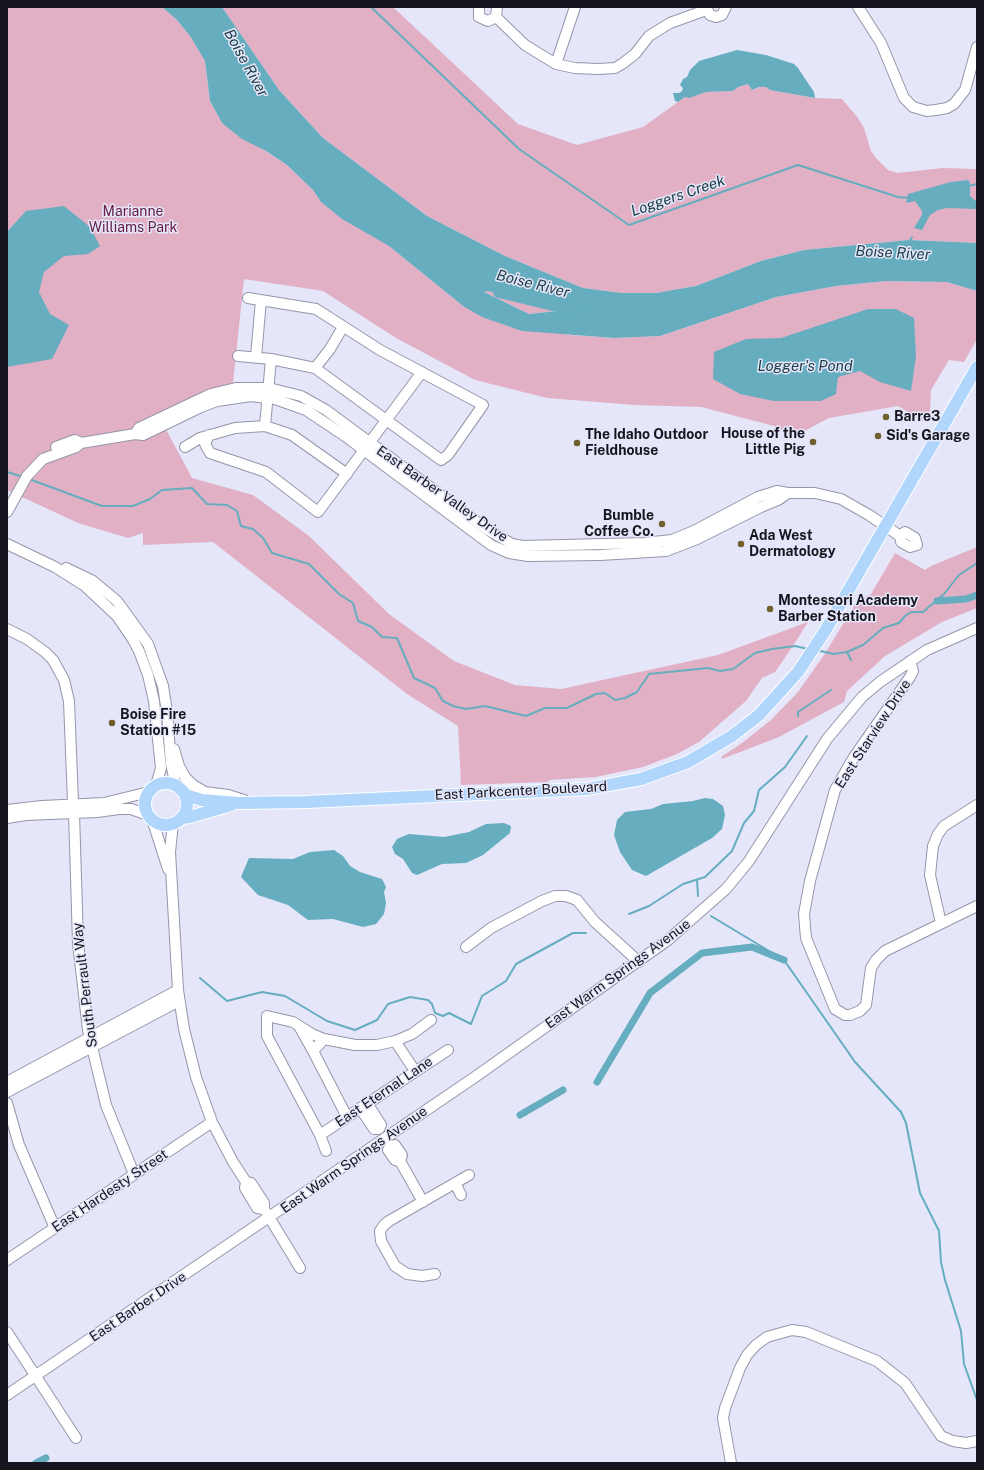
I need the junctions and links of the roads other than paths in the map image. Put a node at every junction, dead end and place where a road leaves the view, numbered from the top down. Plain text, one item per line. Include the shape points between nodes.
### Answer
1 (479, 7) edge
2 (575, 7) edge
3 (726, 7) edge
4 (858, 7) edge
5 (706, 8) edge
6 (497, 12) edge
7 (977, 47) edge
8 (556, 64) junction
9 (248, 298) dead end
10 (261, 300) junction
11 (344, 326) junction
12 (238, 356) dead end
13 (256, 357) junction
14 (271, 359) junction
15 (315, 368) junction
16 (975, 371) edge
17 (422, 372) junction
18 (268, 393) junction
19 (386, 420) junction
20 (265, 426) junction
21 (209, 435) junction
22 (185, 447) dead end
23 (367, 447) junction
24 (347, 474) junction
25 (7, 512) edge
26 (884, 526) junction
27 (900, 536) dead end
28 (7, 544) edge
29 (36, 557) junction
30 (977, 628) edge
31 (7, 629) edge
32 (910, 661) junction
33 (168, 728) junction
34 (176, 786) junction
35 (150, 790) junction
36 (185, 796) junction
37 (238, 803) junction
38 (253, 803) junction
39 (977, 804) edge
40 (74, 808) junction
41 (7, 810) edge
42 (150, 817) junction
43 (7, 818) edge
44 (178, 820) junction
45 (172, 880) junction
46 (977, 906) edge
47 (941, 923) junction
48 (466, 947) dead end
49 (639, 962) junction
50 (178, 990) junction
51 (180, 1001) junction
52 (431, 1020) dead end
53 (298, 1024) junction
54 (324, 1039) junction
55 (394, 1041) junction
56 (90, 1042) junction
57 (448, 1050) dead end
58 (312, 1051) junction
59 (415, 1071) junction
60 (7, 1082) edge
61 (7, 1092) edge
62 (7, 1103) edge
63 (364, 1106) junction
64 (347, 1117) junction
65 (212, 1122) junction
66 (320, 1135) junction
67 (388, 1142) junction
68 (326, 1151) dead end
69 (134, 1174) junction
70 (469, 1176) dead end
71 (455, 1183) junction
72 (461, 1195) dead end
73 (423, 1202) junction
74 (267, 1214) junction
75 (55, 1228) junction
76 (7, 1260) edge
77 (300, 1268) dead end
78 (435, 1274) dead end
79 (7, 1332) edge
80 (35, 1377) junction
81 (7, 1395) edge
82 (76, 1438) dead end
83 (977, 1440) edge
84 (731, 1463) edge

1 - 6 street via 478,14 482,19 491,21
2 - 8 street
3 - 5 street via 722,15 716,17 710,15
4 - 7 street via 881,43 902,94 913,107 926,111 947,108 954,104 965,90
5 - 8 street via 670,23 649,36 629,60 615,68 575,68
6 - 8 street via 525,45
9 - 10 street
10 - 11 street via 316,309
10 - 13 street
11 - 15 street
11 - 17 street via 380,350
12 - 13 street
13 - 14 street
14 - 15 street
14 - 18 street
15 - 19 street
16 - 26 main road, East Parkcenter Boulevard
17 - 19 street
17 - 19 street via 483,405 448,456 441,460
18 - 20 street
18 - 23 street, East Barber Valley Drive via 306,410
18 - 25 street, East Barber Valley Drive via 217,401 143,435 135,434 81,443 43,459 26,476
19 - 23 street
20 - 21 street via 235,428
20 - 24 street via 292,435
21 - 22 street
21 - 24 street via 205,444 210,454 266,472 318,512
23 - 24 street
23 - 26 street, East Barber Valley Drive via 503,540 523,546 672,540 758,497 776,491 841,499
26 - 27 street, East Barber Valley Drive
26 - 38 main road, East Parkcenter Boulevard via 825,630 800,669 781,692 759,715 732,736 688,762 641,779 587,789
28 - 29 street
29 - 33 street via 93,581 128,613 148,644 156,664 163,686
29 - 35 street via 97,596 117,616 139,651 154,701 161,761 160,774
30 - 32 street, East Warm Springs Avenue via 927,650
31 - 40 street, South Perrault Way via 45,652 53,660 64,680 69,701
32 - 47 street, East Starview Drive via 913,671 910,677 854,757 836,790 810,881 804,927 808,945 833,1005 839,1012 850,1015 866,1005 869,975 876,960 898,944
32 - 49 street, East Warm Springs Avenue via 862,697 839,722 749,861 726,889 678,932
33 - 34 street
33 - 38 street via 179,766 193,785 205,792 228,795
34 - 35 main road via 164,783
34 - 36 main road
35 - 40 street via 104,803
35 - 42 main road via 145,803
36 - 37 main road, East Parkcenter Boulevard
36 - 44 main road via 187,807
37 - 38 main road, East Parkcenter Boulevard
37 - 44 main road, East Parkcenter Boulevard
39 - 47 street via 944,826 933,846 930,875
40 - 41 street
40 - 42 street via 131,809
40 - 43 street
40 - 56 street, South Perrault Way via 78,943
42 - 44 main road via 162,824
42 - 45 street, East Warm Springs Avenue
44 - 45 street, East Warm Springs Avenue via 170,845
45 - 50 street, East Warm Springs Avenue
46 - 47 street, East Starview Drive
48 - 49 street via 491,928 542,901 555,896 566,896 577,900 595,922
49 - 67 street, East Warm Springs Avenue
50 - 51 street, East Warm Springs Avenue
50 - 56 street
51 - 56 street
51 - 65 street, East Warm Springs Avenue via 196,1077
52 - 55 street via 412,1034
53 - 54 street
53 - 58 street
53 - 66 street via 267,1016 267,1036
54 - 55 street via 355,1045 377,1045
54 - 58 street
55 - 59 street
56 - 60 street
56 - 61 street
56 - 69 street, South Perrault Way via 106,1105
57 - 59 street, East Eternal Lane
58 - 64 street
59 - 63 street, East Eternal Lane
62 - 75 street via 19,1145
63 - 64 street, East Eternal Lane
63 - 67 street via 381,1125 379,1129
64 - 66 street, East Eternal Lane
65 - 69 street, East Hardesty Street
65 - 74 street, East Warm Springs Avenue via 246,1182 245,1188 258,1208
66 - 68 street
67 - 73 street via 388,1150 395,1160 400,1161
67 - 74 street, East Warm Springs Avenue
69 - 75 street, East Hardesty Street
70 - 71 street
71 - 72 street
71 - 73 street
73 - 78 street via 388,1221 380,1232 380,1241 395,1266 407,1274
74 - 77 street
74 - 80 street, East Barber Drive
75 - 76 street, East Hardesty Street
79 - 80 street
80 - 81 street, East Barber Drive
80 - 82 street
83 - 84 street via 953,1442 941,1436 905,1383 877,1361 806,1332 792,1330 779,1332 761,1341 747,1355 740,1368 725,1408 724,1418

